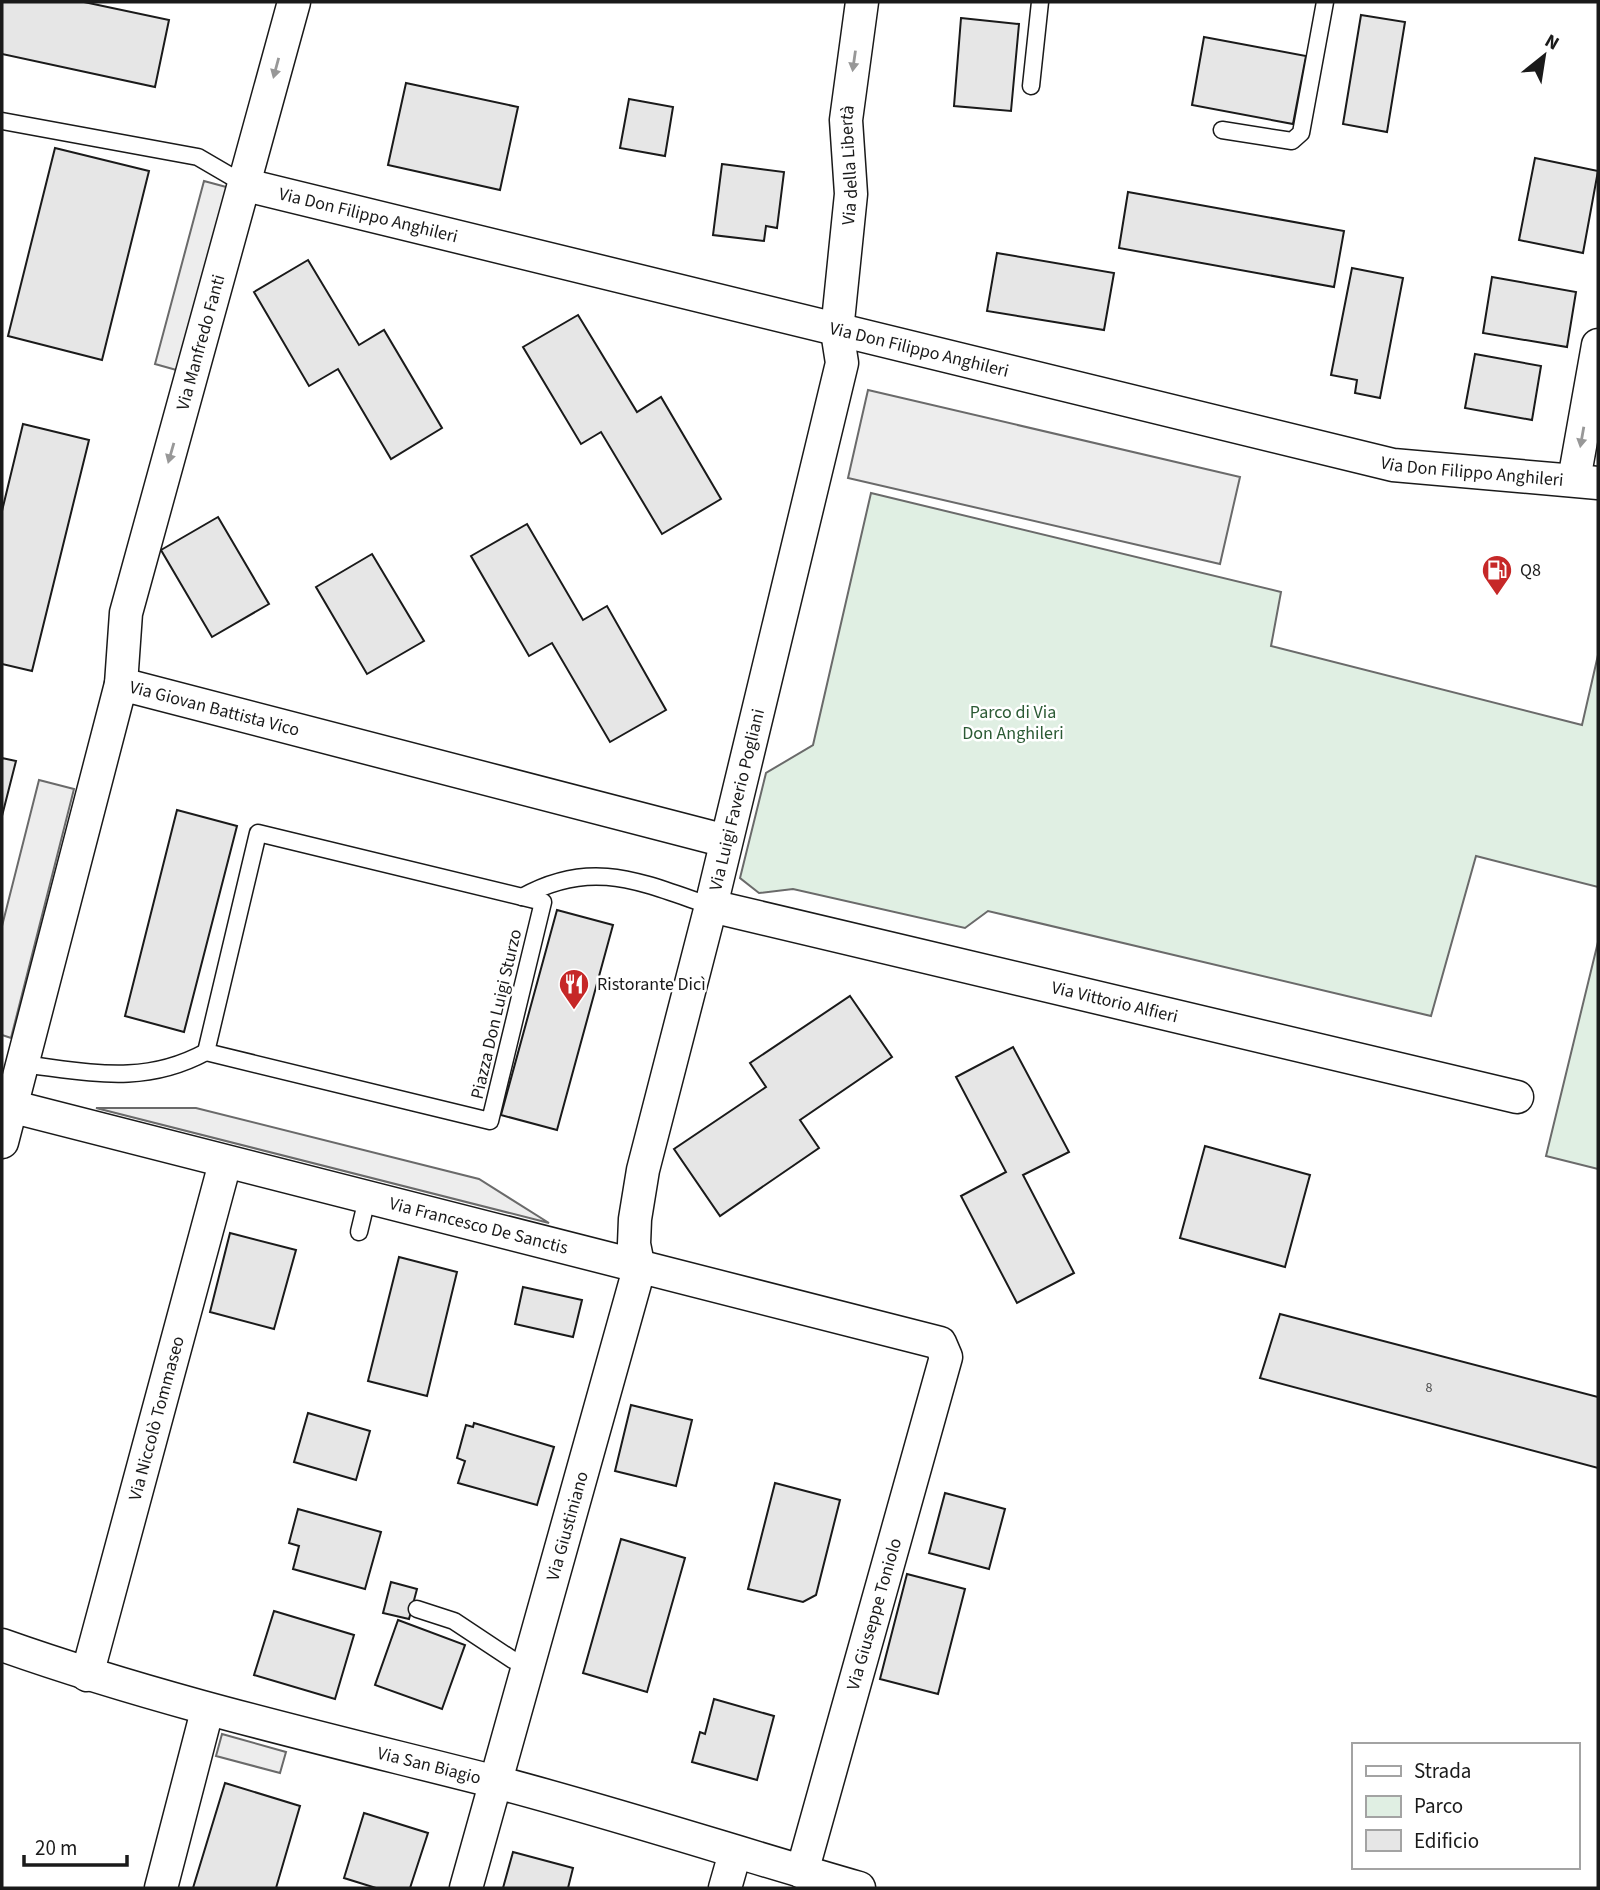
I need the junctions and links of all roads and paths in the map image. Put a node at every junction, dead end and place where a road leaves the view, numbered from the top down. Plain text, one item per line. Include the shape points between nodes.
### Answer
1 (293, 2) edge
2 (862, 2) edge
3 (1040, 2) edge
4 (1325, 2) edge
5 (1031, 86) dead end
6 (2, 121) edge
7 (1223, 130) dead end
8 (246, 185) junction
9 (837, 331) junction
10 (1598, 345) edge
11 (1586, 481) edge
12 (121, 684) junction
13 (726, 841) junction
14 (522, 897) junction
15 (711, 906) junction
16 (206, 1052) junction
17 (22, 1064) junction
18 (1517, 1097) dead end
19 (6, 1106) edge
20 (2, 1142) edge
21 (225, 1163) junction
22 (367, 1199) junction
23 (359, 1232) dead end
24 (639, 1269) junction
25 (946, 1357) joint
26 (417, 1609) dead end
27 (2, 1645) edge
28 (528, 1665) junction
29 (87, 1675) junction
30 (207, 1711) junction
31 (495, 1782) junction
32 (735, 1853) junction
33 (802, 1872) junction
34 (161, 1888) edge
35 (466, 1888) edge
36 (725, 1888) edge
37 (859, 1888) edge

1 -> 8 street, Via Manfredo Fanti
2 -> 9 street, Via della Libertà via 846,120 851,194
3 - 5 lane
4 - 7 lane via 1301,133 1292,141
6 - 8 lane via 198,156
8 - 9 street, Via Don Filippo Anghileri
8 -> 12 street, Via Manfredo Fanti via 127,613
9 - 11 street, Via Don Filippo Anghileri via 1393,465
9 - 13 street, Via Luigi Faverio Pogliani via 842,363
10 -> 11 street
12 - 13 street, Via Giovan Battista Vico
12 - 17 street, Via Giovan Battista Vico
13 - 15 street, Via Luigi Faverio Pogliani
14 - 15 lane via 548,882 609,874
14 - 16 lane via 258,833
14 - 16 lane, Piazza Don Luigi Sturzo via 542,902 491,1121
15 - 18 street, Via Vittorio Alfieri
15 - 24 street, Via Luigi Faverio Pogliani via 643,1170 635,1219
16 - 17 lane via 183,1064 132,1075
17 - 19 street, Via Giovan Battista Vico
19 - 20 street, Via Giovan Battista Vico
19 - 21 street, Via Francesco De Sanctis
21 - 22 street, Via Francesco De Sanctis
21 - 29 street, Via Niccolò Tommaseo
22 - 23 lane
22 - 24 street, Via Francesco De Sanctis
24 - 25 street, Via Francesco De Sanctis via 925,1337 940,1343
24 - 28 street, Via Giustiniano
25 - 33 street, Via Giuseppe Toniolo
26 - 28 lane via 454,1622
27 - 29 street, Via San Biagio
28 - 31 street, Via Giustiniano
29 - 30 street, Via San Biagio
30 - 31 street, Via San Biagio
30 - 34 street
31 - 32 street, Via San Biagio
31 - 35 street, Via Giustiniano
32 - 33 street, Via San Biagio
32 - 36 street
33 - 37 street, Via San Biagio

